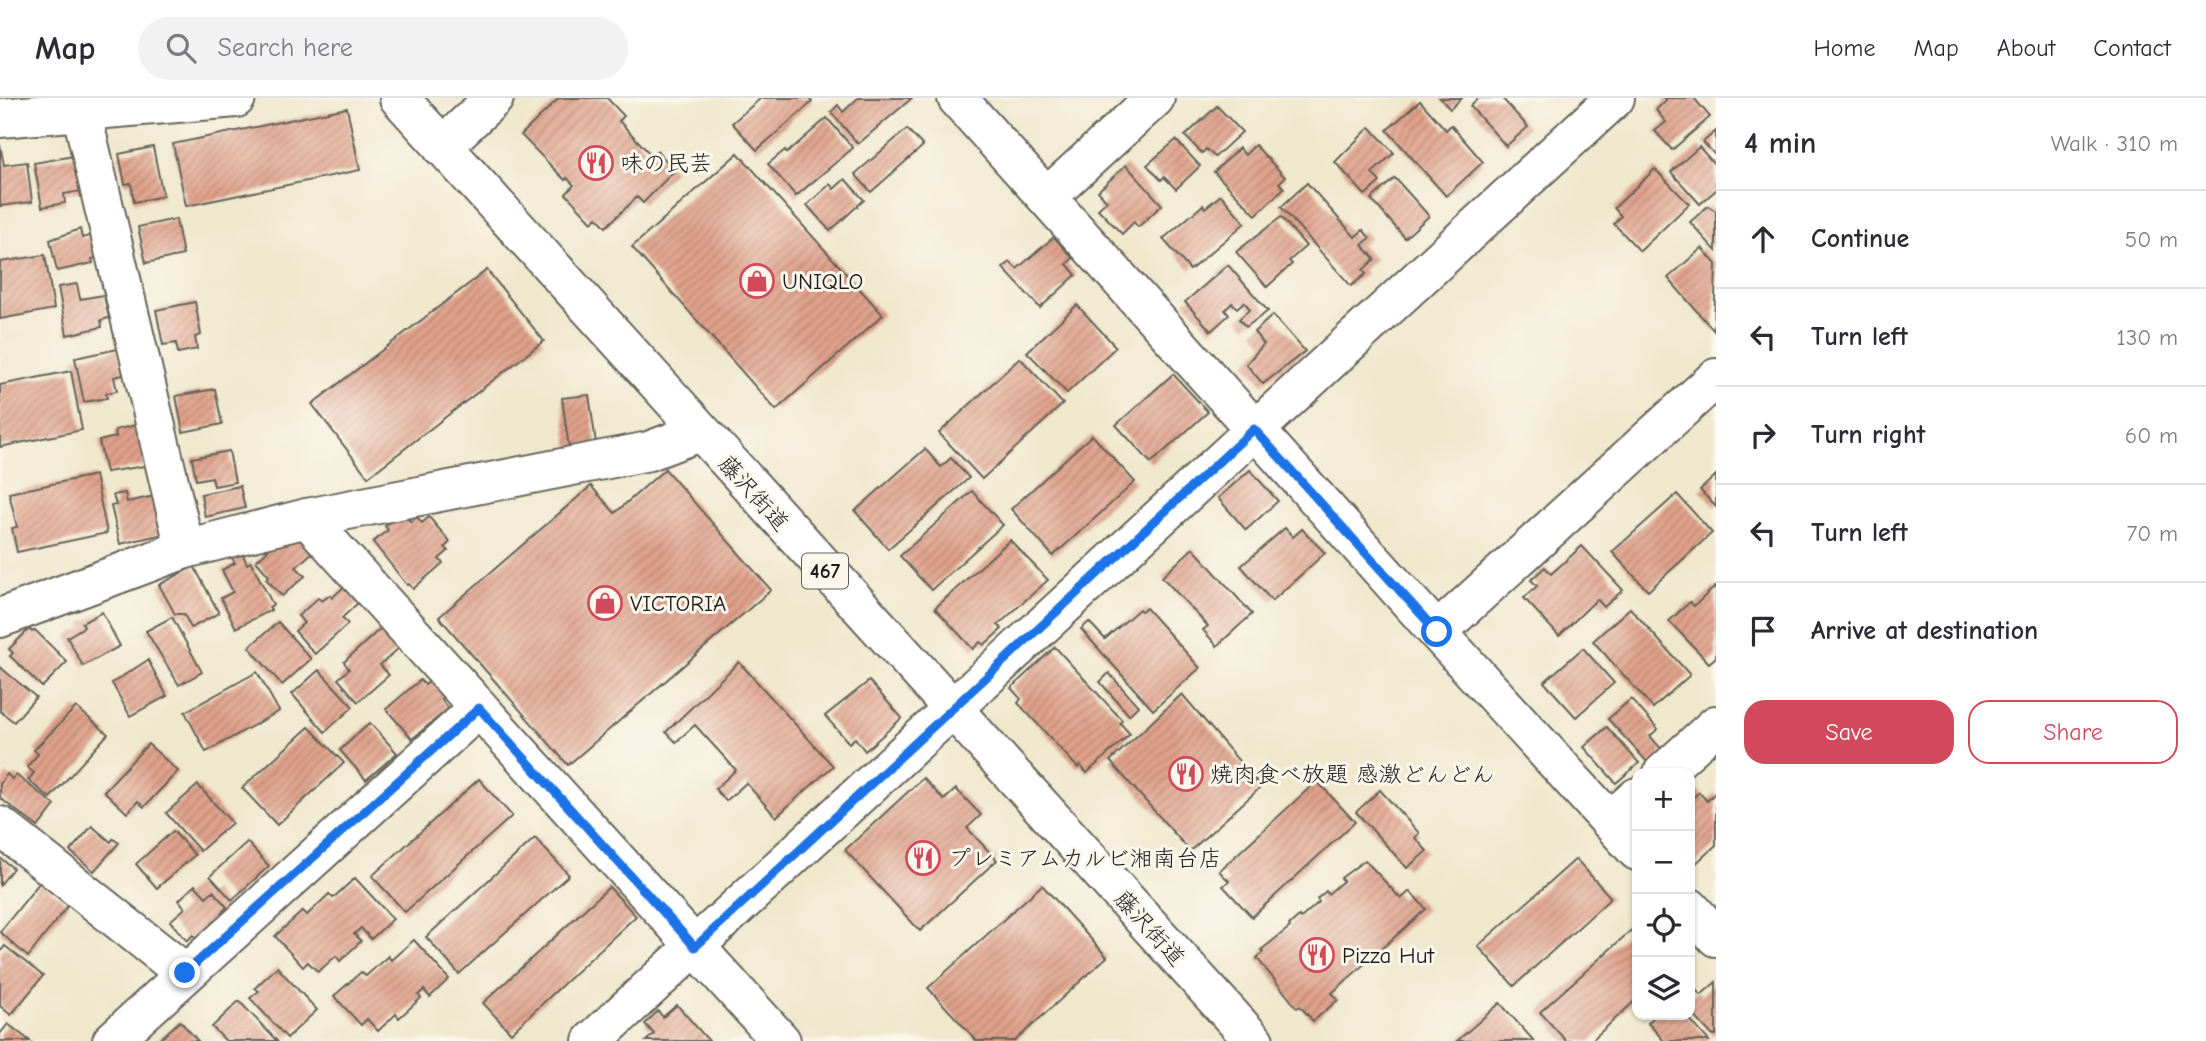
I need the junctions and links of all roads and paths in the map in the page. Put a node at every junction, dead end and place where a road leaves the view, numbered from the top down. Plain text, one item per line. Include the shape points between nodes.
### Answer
1 (236, 98) edge
2 (399, 98) edge
3 (494, 98) edge
4 (957, 98) edge
5 (1155, 98) edge
6 (1615, 98) edge
7 (81, 110) junction
8 (0, 118) edge
9 (442, 147) junction
10 (1047, 197) junction
11 (1716, 378) edge
12 (1254, 429) junction
13 (699, 432) junction
14 (307, 518) junction
15 (185, 549) junction
16 (2, 609) edge
17 (1437, 632) junction
18 (479, 708) junction
19 (951, 709) junction
20 (1716, 725) edge
21 (1669, 768) edge
22 (1624, 809) edge
23 (0, 827) edge
24 (1632, 835) edge
25 (1695, 914) edge
26 (1716, 937) edge
27 (695, 947) junction
28 (185, 973) junction
29 (112, 1041) edge
30 (592, 1041) edge
31 (781, 1041) edge
32 (1254, 1041) edge

1 - 7 main road
2 - 9 main road, 藤沢街道 / 467
3 - 9 main road
4 - 10 main road
5 - 10 main road
6 - 12 main road
7 - 8 main road
7 - 15 main road
9 - 13 main road, 藤沢街道 / 467
10 - 12 main road
11 - 17 main road
12 - 17 main road
12 - 19 main road
13 - 14 main road via 649,451
13 - 19 main road, 藤沢街道 / 467
14 - 15 main road
14 - 18 main road
15 - 16 main road
17 - 22 main road
18 - 27 main road
18 - 28 main road
19 - 27 main road
19 - 32 main road, 藤沢街道 / 467
20 - 21 main road
22 - 24 main road
23 - 28 main road
25 - 26 main road
27 - 30 main road
27 - 31 main road
28 - 29 main road

